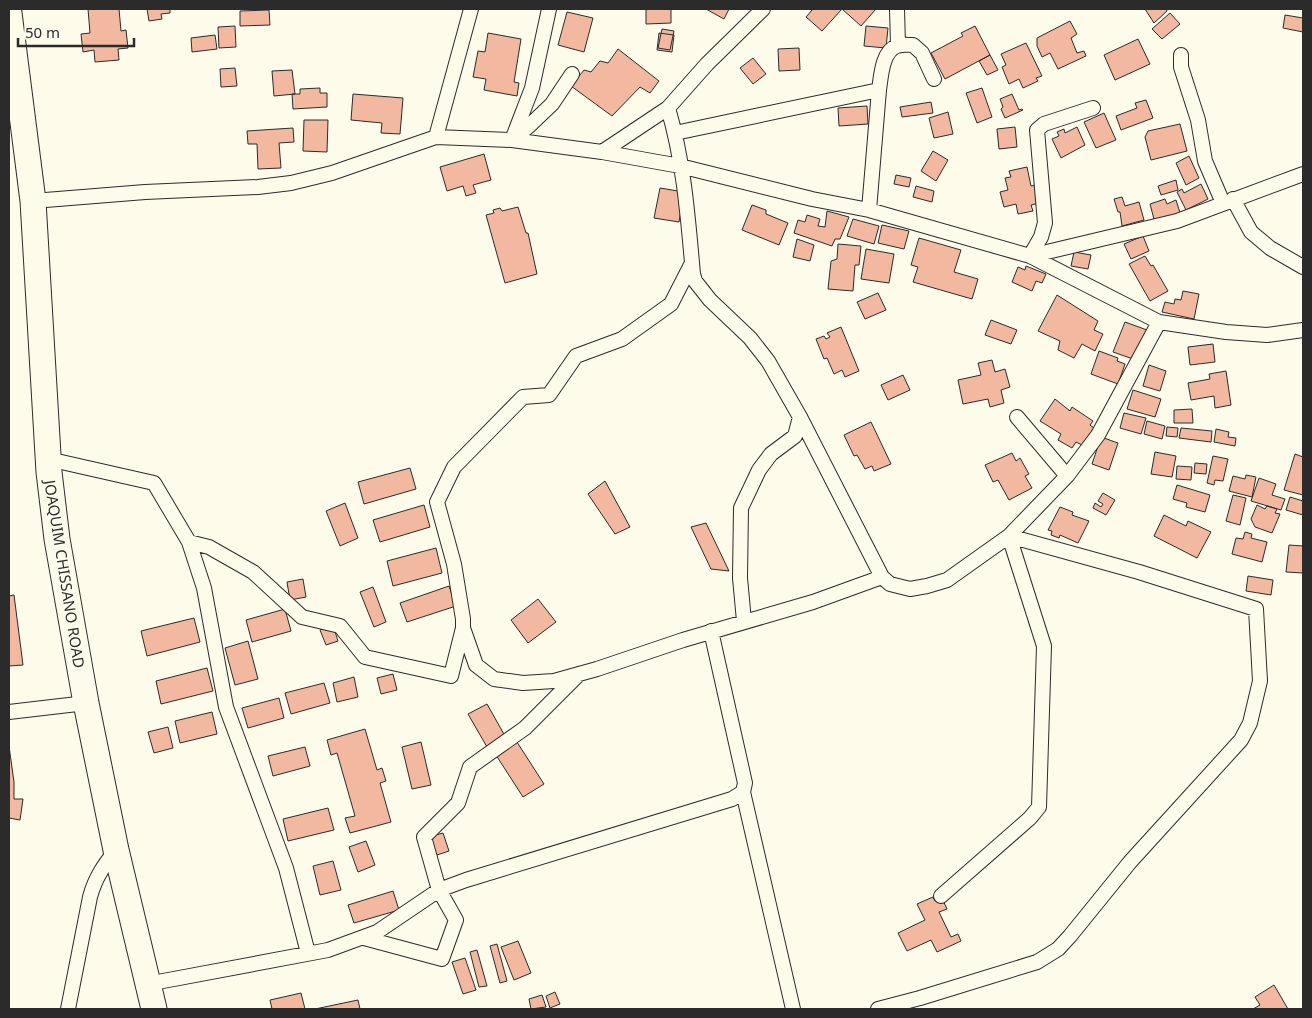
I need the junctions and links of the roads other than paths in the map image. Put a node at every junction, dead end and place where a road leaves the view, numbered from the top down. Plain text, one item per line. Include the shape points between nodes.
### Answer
1 (471, 9) edge
2 (549, 9) edge
3 (763, 9) edge
4 (897, 9) edge
5 (9, 13) edge
6 (898, 45) junction
7 (1181, 55) dead end
8 (572, 74) dead end
9 (934, 79) dead end
10 (878, 90) junction
11 (668, 108) junction
12 (1093, 108) dead end
13 (675, 133) junction
14 (436, 137) junction
15 (512, 140) junction
16 (602, 152) junction
17 (680, 166) junction
18 (1303, 174) edge
19 (1228, 201) junction
20 (33, 202) junction
21 (869, 210) junction
22 (1030, 256) junction
23 (692, 263) junction
24 (1303, 267) edge
25 (1159, 322) junction
26 (1303, 330) edge
27 (800, 417) junction
28 (1017, 417) dead end
29 (48, 459) junction
30 (1068, 476) junction
31 (1009, 536) junction
32 (189, 542) junction
33 (882, 577) junction
34 (744, 621) junction
35 (463, 628) junction
36 (711, 631) junction
37 (579, 674) junction
38 (86, 703) junction
39 (9, 712) edge
40 (743, 792) junction
41 (116, 850) junction
42 (439, 890) junction
43 (942, 896) dead end
44 (364, 938) junction
45 (308, 954) junction
46 (147, 984) junction
47 (68, 1009) edge
48 (154, 1009) edge
49 (793, 1009) edge
50 (878, 1009) edge

1 - 14 street
2 - 15 street via 532,88
3 - 11 street
4 - 6 street
5 - 20 highway, JOAQUIM CHISSANO ROAD
6 - 9 street via 914,45 922,53
6 - 10 street via 884,60
7 - 19 street via 1180,67 1198,120 1205,161
8 - 15 street via 552,104
10 - 13 street
10 - 21 street
11 - 13 street
11 - 16 street
12 - 22 street via 1044,124 1037,130 1045,223
13 - 17 street
14 - 15 street
14 - 20 street via 332,173 291,183
15 - 16 street
16 - 17 street
17 - 21 street
17 - 23 street
18 - 19 street
19 - 22 street via 1177,221
19 - 24 street via 1251,232 1270,248
20 - 29 highway, JOAQUIM CHISSANO ROAD
21 - 22 street
22 - 25 street
23 - 27 street via 695,281 768,361
23 - 35 street via 671,304 622,339 576,356 550,395 523,397 454,467 437,502 454,564
25 - 26 street via 1266,335
25 - 30 street via 1098,435
27 - 33 street
27 - 34 street via 795,436 771,454 759,470 741,508 740,578
28 - 30 street
29 - 32 street via 154,483
29 - 38 highway, JOAQUIM CHISSANO ROAD via 57,539
30 - 31 street
31 - 33 street via 947,580 910,589 890,584
31 - 43 street via 1044,646 1040,807
31 - 50 street via 1256,609 1260,681 1250,723 1241,740 1130,862 1058,948 1037,962
32 - 35 street via 209,547 253,572 302,617 340,626 365,657 451,676
32 - 45 street via 204,588 226,707 286,868
33 - 34 street via 813,602
34 - 36 street
35 - 37 street via 476,665 494,679 523,683 554,681
36 - 37 street
36 - 40 street via 745,783
37 - 42 street via 525,728 470,767 458,803 424,836
38 - 39 street
38 - 41 highway, JOAQUIM CHISSANO ROAD
40 - 42 street via 732,799
40 - 49 street
41 - 46 highway, JOAQUIM CHISSANO ROAD
41 - 47 street via 95,880
42 - 44 street
42 - 44 street via 456,920 442,959
44 - 45 street
45 - 46 street
46 - 48 highway, JOAQUIM CHISSANO ROAD

